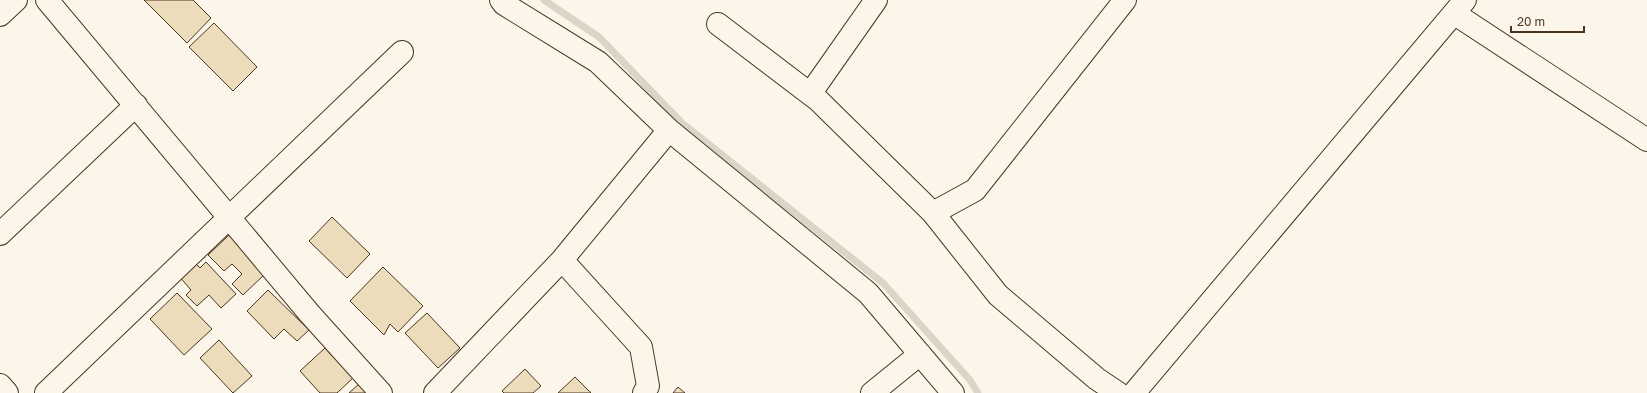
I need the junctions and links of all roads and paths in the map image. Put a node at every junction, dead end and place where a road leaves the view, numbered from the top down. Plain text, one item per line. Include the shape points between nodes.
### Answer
1 (16, 0) edge
2 (47, 0) edge
3 (501, 0) edge
4 (876, 0) edge
5 (1125, 0) edge
6 (1460, 7) edge
7 (0, 15) edge
8 (718, 24) dead end
9 (402, 52) dead end
10 (810, 94) junction
11 (136, 106) junction
12 (669, 130) junction
13 (1647, 140) edge
14 (933, 213) junction
15 (230, 217) junction
16 (0, 234) edge
17 (562, 260) junction
18 (920, 354) junction
19 (0, 385) edge
20 (7, 393) edge
21 (46, 393) edge
22 (381, 393) edge
23 (435, 393) edge
24 (644, 393) edge
25 (872, 393) edge
26 (953, 393) edge
27 (1118, 393) edge
28 (1134, 393) edge

1 - 7 street
2 - 11 street
3 - 12 street via 598,62
4 - 10 street
5 - 14 street via 975,190
6 - 13 street
6 - 28 street
8 - 10 street
9 - 15 street
10 - 14 street
11 - 15 street
11 - 16 street
12 - 17 street
12 - 18 street via 868,293
14 - 27 street via 998,295 1097,379
15 - 21 street
15 - 22 street via 309,313
17 - 23 street
17 - 24 street via 641,348 648,386
18 - 25 street
18 - 26 street
19 - 20 street

